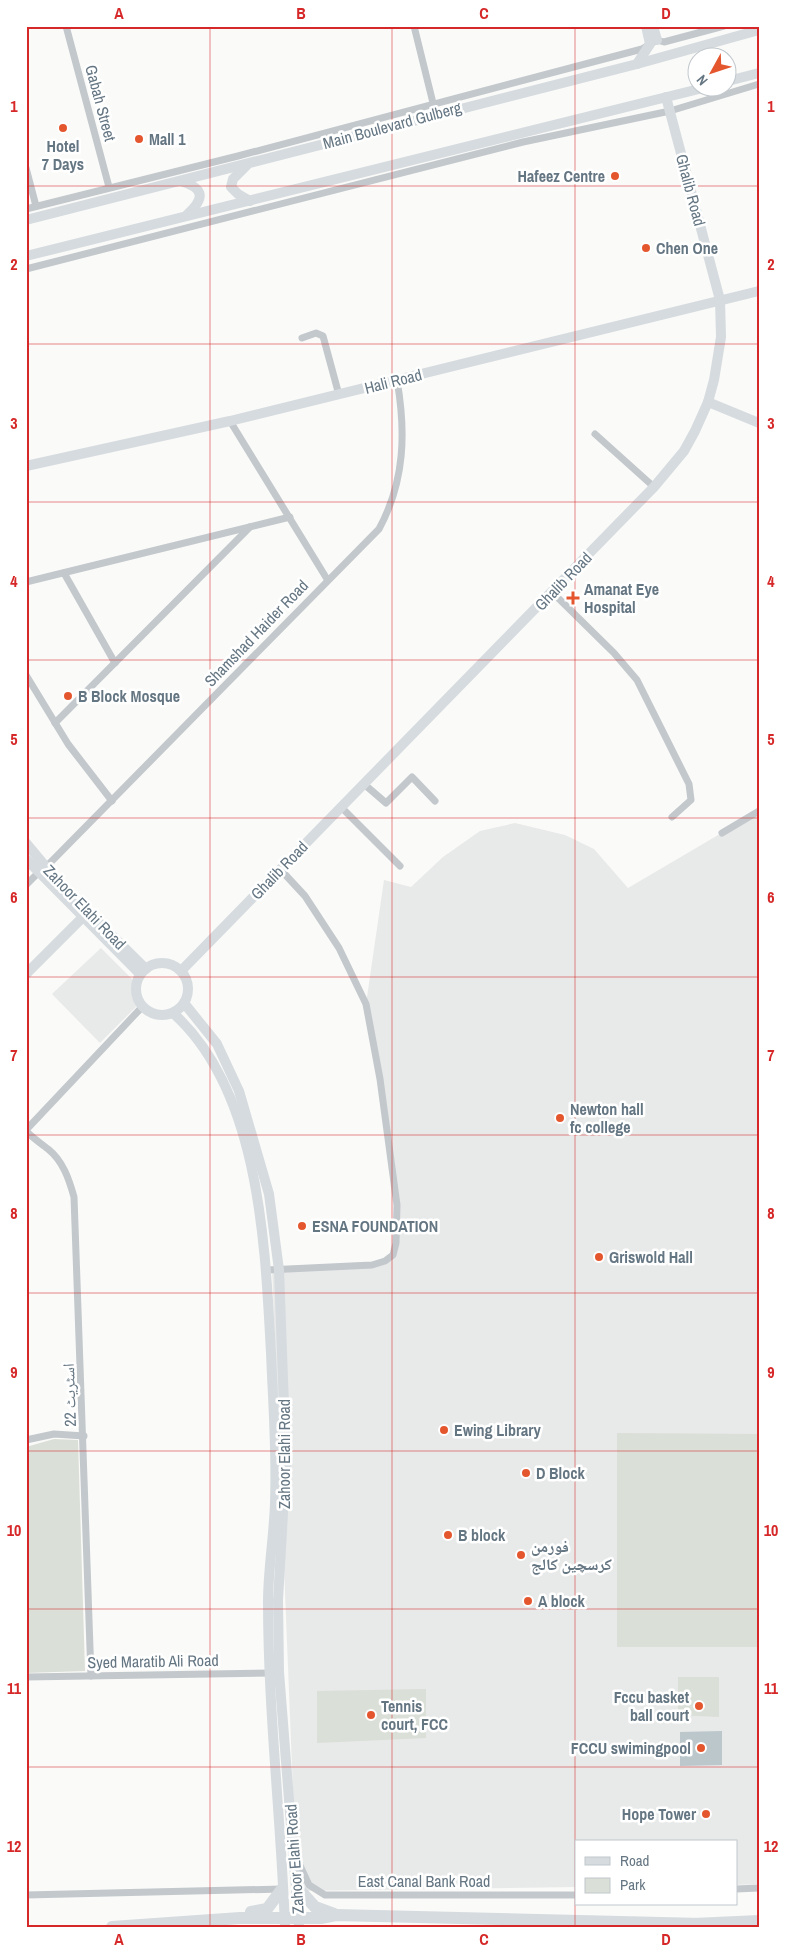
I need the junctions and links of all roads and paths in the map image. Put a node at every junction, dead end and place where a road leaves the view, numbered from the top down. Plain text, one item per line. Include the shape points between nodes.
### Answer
1 (66, 26) edge
2 (414, 26) edge
3 (646, 26) edge
4 (653, 26) edge
5 (724, 26) edge
6 (759, 30) edge
7 (654, 42) junction
8 (637, 64) junction
9 (759, 73) edge
10 (738, 78) edge
11 (759, 84) edge
12 (688, 92) edge
13 (666, 97) junction
14 (433, 103) junction
15 (670, 111) junction
16 (249, 163) junction
17 (26, 168) edge
18 (180, 181) junction
19 (109, 188) junction
20 (250, 200) junction
21 (36, 206) junction
22 (26, 209) edge
23 (186, 216) junction
24 (26, 220) edge
25 (26, 256) edge
26 (26, 269) edge
27 (759, 291) edge
28 (720, 300) junction
29 (302, 338) dead end
30 (398, 380) junction
31 (339, 395) junction
32 (708, 402) junction
33 (230, 421) junction
34 (759, 423) edge
35 (596, 434) dead end
36 (26, 466) edge
37 (654, 487) junction
38 (290, 517) junction
39 (250, 527) junction
40 (64, 573) junction
41 (328, 579) junction
42 (26, 582) edge
43 (552, 592) junction
44 (115, 663) junction
45 (26, 675) edge
46 (55, 723) junction
47 (364, 784) junction
48 (112, 801) junction
49 (435, 801) dead end
50 (341, 807) junction
51 (759, 811) edge
52 (672, 817) dead end
53 (722, 833) dead end
54 (26, 843) edge
55 (26, 859) edge
56 (400, 866) dead end
57 (280, 869) junction
58 (42, 870) junction
59 (26, 885) edge
60 (85, 915) junction
61 (181, 971) junction
62 (143, 972) junction
63 (26, 974) edge
64 (184, 1003) junction
65 (143, 1006) junction
66 (173, 1013) junction
67 (26, 1130) edge
68 (267, 1270) junction
69 (279, 1270) junction
70 (84, 1436) junction
71 (26, 1440) edge
72 (274, 1673) junction
73 (91, 1676) junction
74 (26, 1677) edge
75 (295, 1855) junction
76 (297, 1887) junction
77 (759, 1888) edge
78 (282, 1889) junction
79 (738, 1889) edge
80 (26, 1895) edge
81 (575, 1895) edge
82 (336, 1915) junction
83 (240, 1918) junction
84 (284, 1922) edge
85 (759, 1922) edge
86 (299, 1923) edge
87 (702, 1924) junction
88 (112, 1927) edge
89 (656, 1927) edge

1 - 19 street, Gabah Street
2 - 14 street
3 - 7 main road
4 - 7 main road
5 - 7 street
6 - 8 main road, Main Boulevard Gulberg
7 - 8 main road
7 - 14 street via 642,49
8 - 16 main road, Main Boulevard Gulberg
9 - 10 main road
11 - 15 street
12 - 13 main road
13 - 15 main road, Ghalib Road
13 - 20 main road
14 - 19 street
15 - 26 street via 523,142
15 - 28 main road, Ghalib Road
16 - 18 main road, Main Boulevard Gulberg
16 - 20 main road via 233,179 231,187
17 - 21 street
18 - 23 main road via 192,185 200,197 198,205
18 - 24 main road, Main Boulevard Gulberg
19 - 21 street
20 - 23 main road
21 - 22 street
23 - 25 main road
27 - 28 main road, Hali Road
28 - 30 main road, Hali Road
28 - 32 main road, Ghalib Road via 719,358
29 - 31 street via 320,333 323,336
30 - 31 main road, Hali Road
30 - 41 street, Shamshad Haider Road via 404,444 399,478 389,510 379,529
31 - 33 main road, Hali Road
32 - 34 main road
32 - 37 main road, Ghalib Road via 684,451
33 - 36 main road, Hali Road
33 - 38 street
35 - 37 street
37 - 43 main road, Ghalib Road
38 - 39 street
38 - 41 street
39 - 40 street
39 - 44 street
40 - 42 street
40 - 44 street
41 - 48 street, Shamshad Haider Road
43 - 47 main road, Ghalib Road
43 - 52 street via 636,680 689,784 692,800
44 - 46 street
45 - 46 street
46 - 48 street
47 - 49 street via 386,803 412,777
47 - 50 main road, Ghalib Road
48 - 58 street, Shamshad Haider Road
50 - 56 street
50 - 57 main road, Ghalib Road
51 - 53 street
54 - 58 main road, Zahoor Elahi Road
55 - 58 main road, Zahoor Elahi Road
57 - 61 main road, Ghalib Road
57 - 69 street via 305,896 339,948 366,1004 397,1205 396,1243 393,1255 386,1260 372,1265
58 - 59 street, Shamshad Haider Road
58 - 60 main road, Zahoor Elahi Road
60 - 62 main road, Zahoor Elahi Road
60 - 63 main road
61 - 62 main road via 160,963
61 - 64 main road via 188,986
62 - 65 main road via 136,991
64 - 66 main road
64 - 69 main road, Zahoor Elahi Road via 217,1044 239,1091 270,1194
65 - 66 main road via 157,1014
65 - 67 street
66 - 68 main road, Zahoor Elahi Road via 199,1040 230,1098 248,1154 261,1213
67 - 70 street, اسٹریٹ 22 via 61,1163 74,1197
68 - 69 street
68 - 72 main road, Zahoor Elahi Road via 276,1458 268,1599
69 - 72 main road, Zahoor Elahi Road via 286,1461
70 - 71 street via 54,1434
70 - 73 street, اسٹریٹ 22
72 - 73 street, Syed Maratib Ali Road
72 - 75 main road, Zahoor Elahi Road
72 - 78 main road, Zahoor Elahi Road
73 - 74 street, Syed Maratib Ali Road
75 - 76 main road, Zahoor Elahi Road
75 - 81 street, East Canal Bank Road via 308,1885 325,1896
76 - 82 highway via 315,1907
76 - 86 main road, Zahoor Elahi Road
77 - 79 street
78 - 80 street
78 - 83 highway via 267,1909 248,1912
78 - 84 main road, Zahoor Elahi Road
82 - 86 highway
82 - 87 highway
83 - 84 highway
83 - 88 highway
84 - 86 highway
85 - 87 highway
87 - 89 highway

